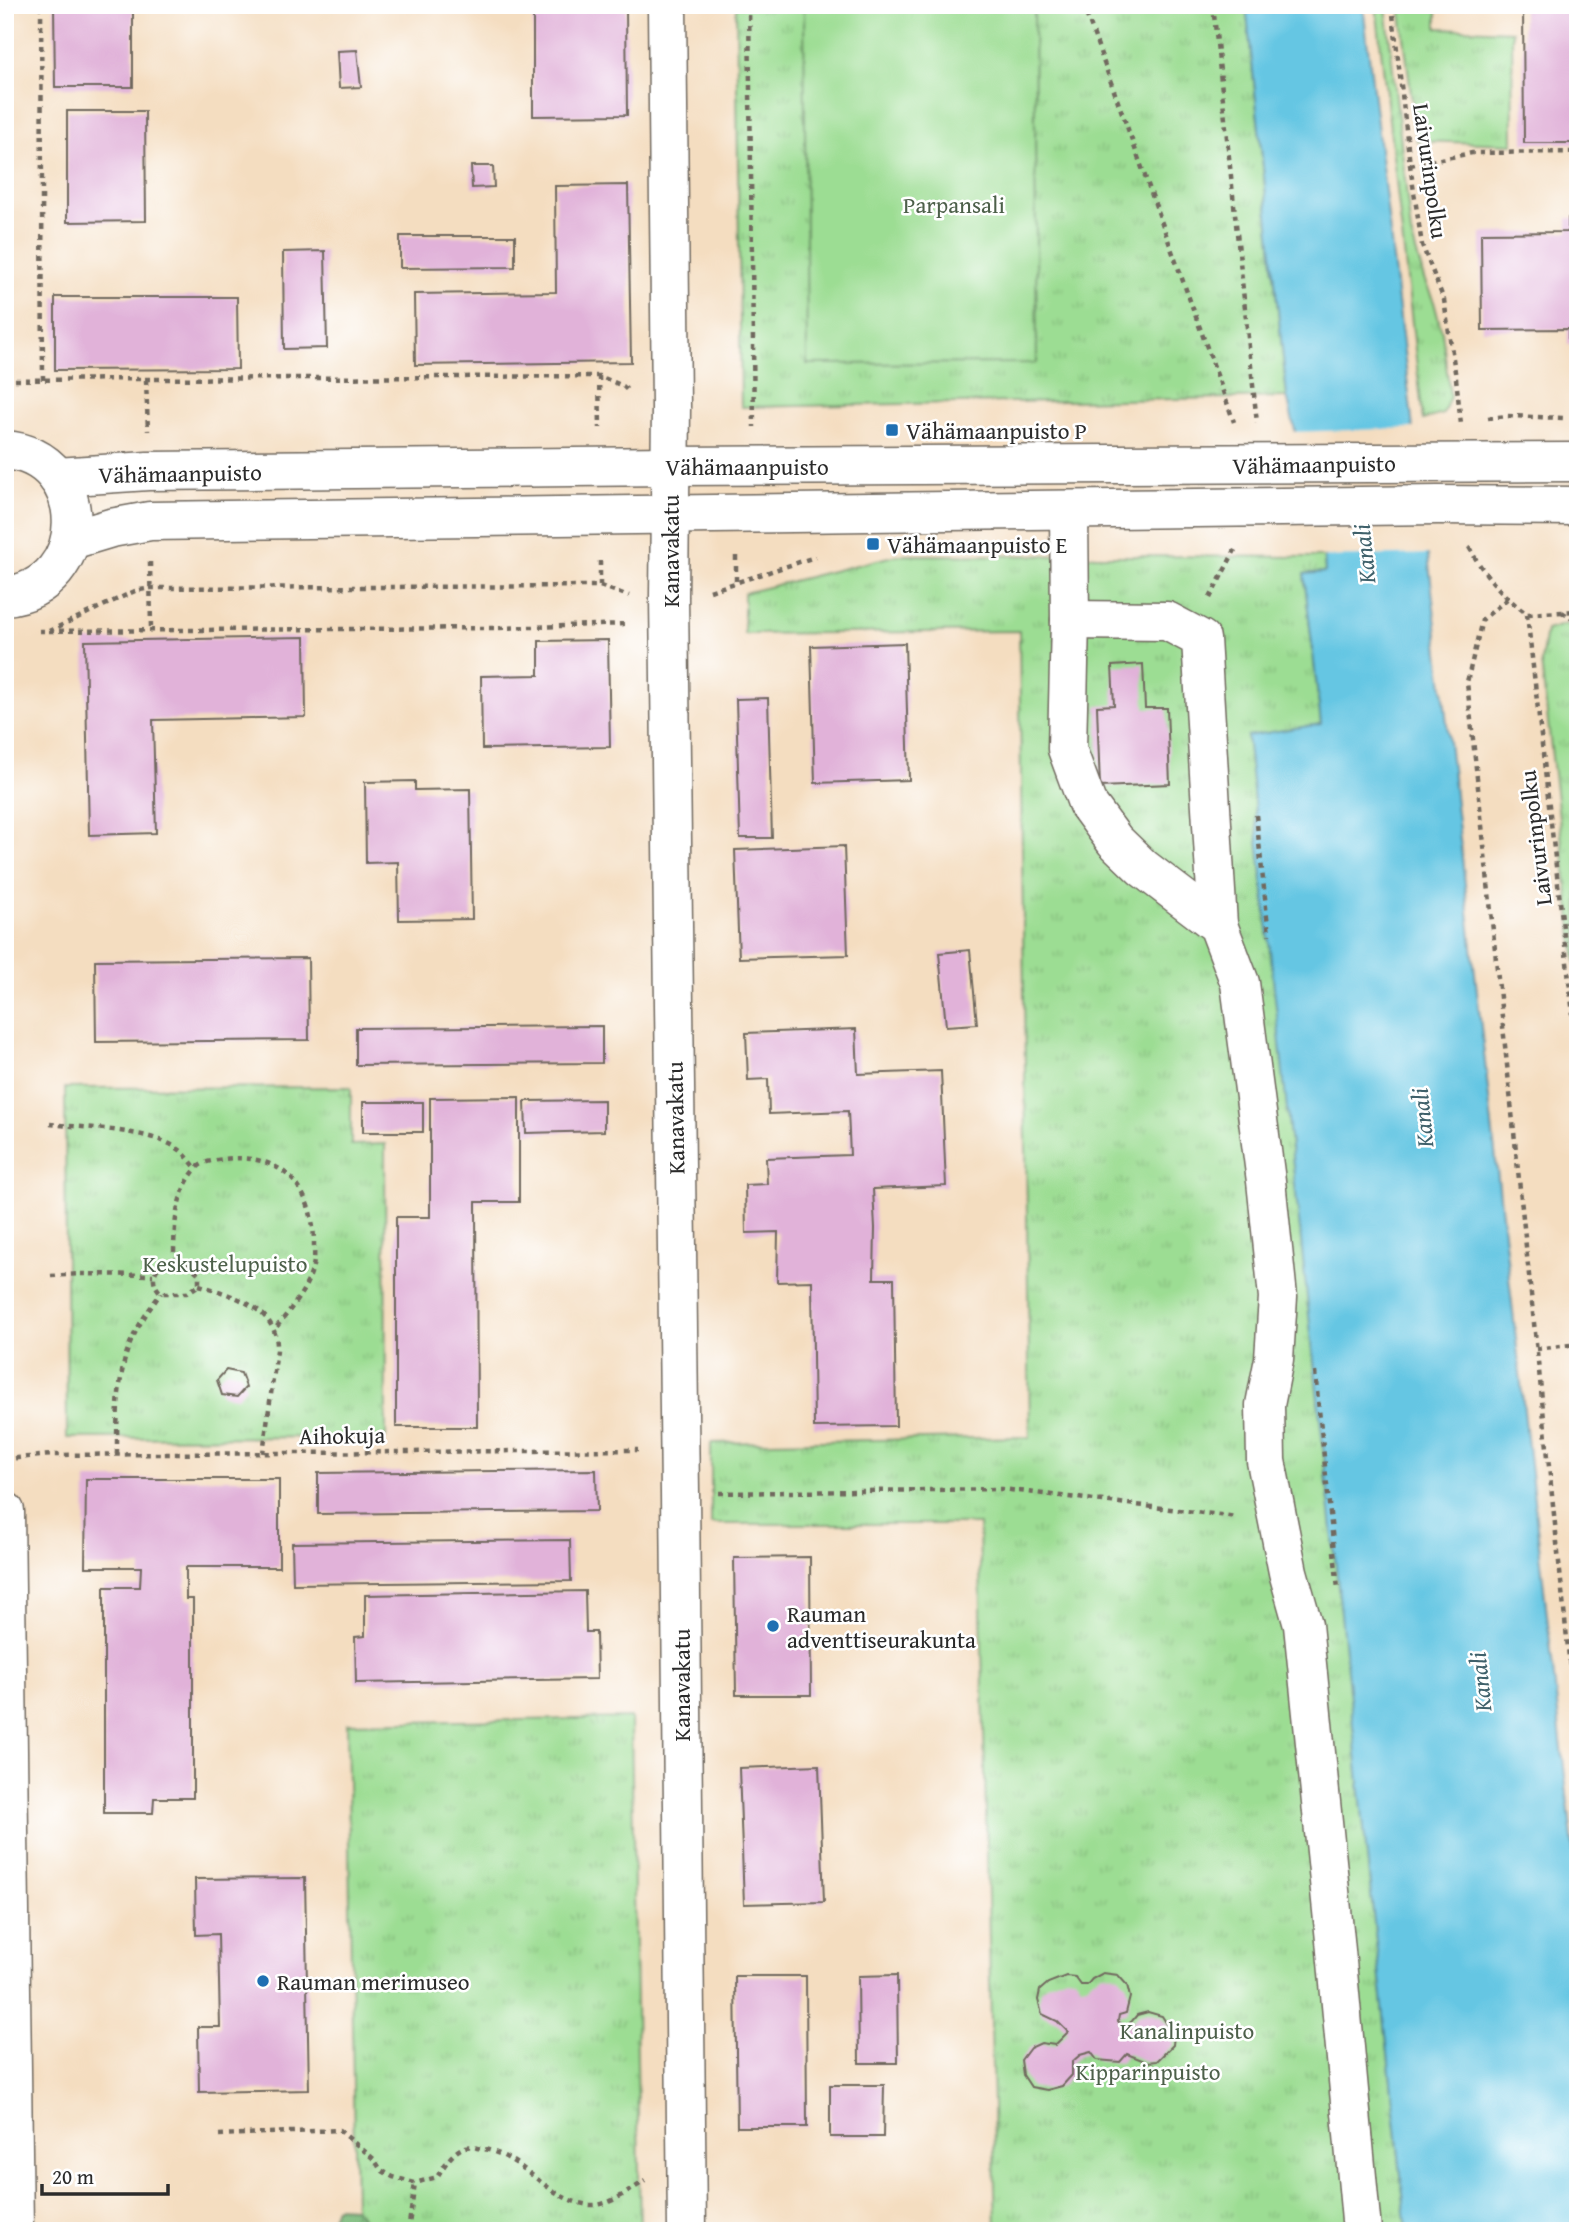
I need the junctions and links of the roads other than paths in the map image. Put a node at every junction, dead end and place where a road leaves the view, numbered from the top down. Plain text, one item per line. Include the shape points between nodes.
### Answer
1 (667, 5) edge
2 (5, 450) edge
3 (1578, 462) edge
4 (671, 466) junction
5 (57, 477) junction
6 (1578, 506) edge
7 (1069, 510) junction
8 (669, 513) junction
9 (71, 540) junction
10 (5, 596) edge
11 (1070, 620) junction
12 (1218, 925) junction
13 (5, 1511) edge
14 (14, 2231) edge
15 (687, 2231) edge
16 (1362, 2231) edge

1 - 4 main road, Kanavakatu
2 - 5 main road via 36,459
3 - 4 main road, Vähämaanpuisto
4 - 5 main road, Vähämaanpuisto via 148,471
4 - 8 main road, Kanavakatu
5 - 9 main road via 71,507
6 - 7 main road, Vähämaanpuisto
7 - 8 main road, Vähämaanpuisto
7 - 11 main road
8 - 9 main road, Vähämaanpuisto via 149,521
8 - 15 main road, Kanavakatu
9 - 10 main road via 56,570 44,582
11 - 12 main road via 1067,749 1087,803 1115,841
11 - 12 main road via 1167,621 1202,639
12 - 16 main road via 1240,983 1266,1181 1278,1297 1265,1405 1266,1461 1276,1522 1303,1625
13 - 14 main road

